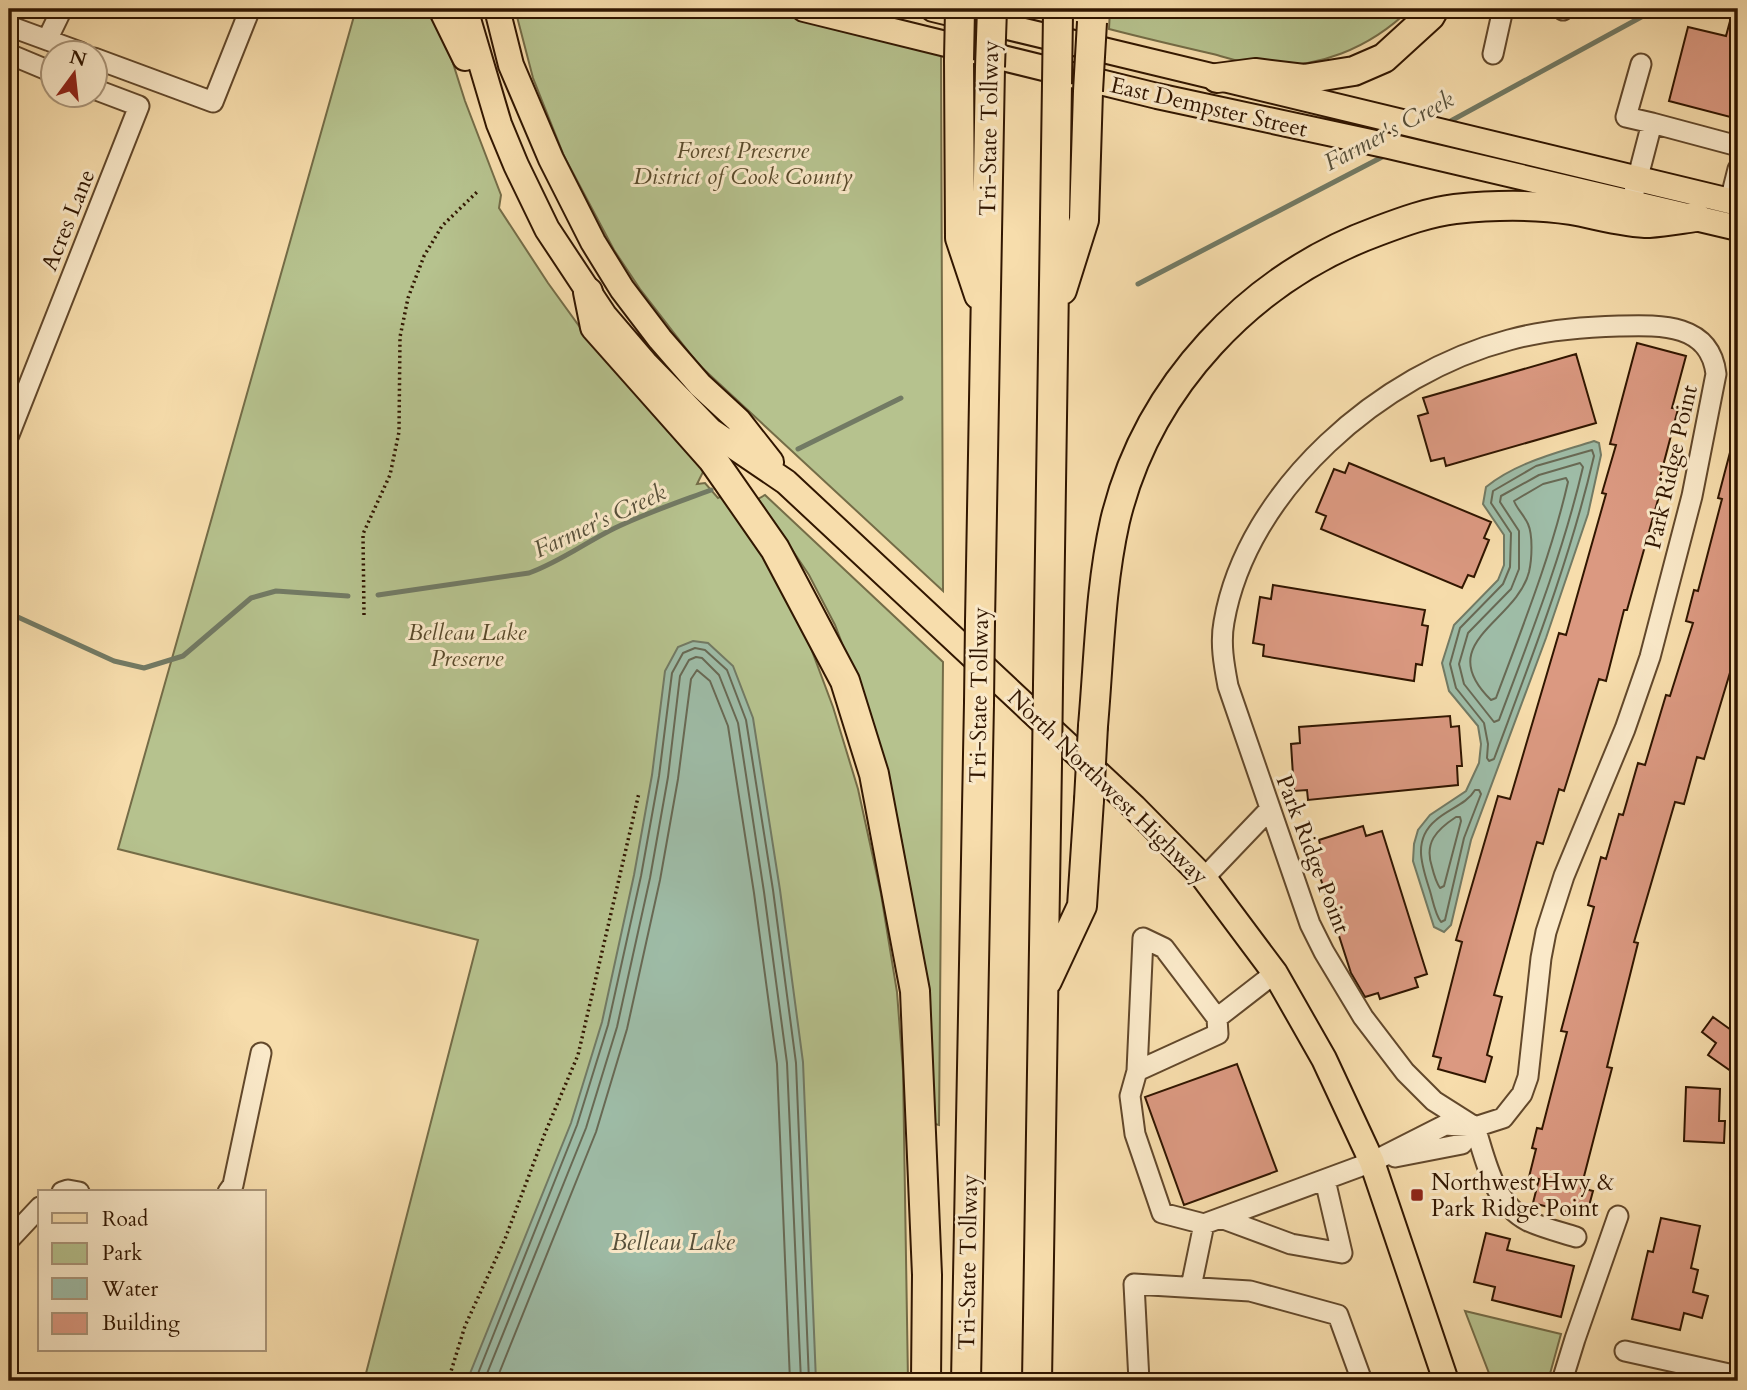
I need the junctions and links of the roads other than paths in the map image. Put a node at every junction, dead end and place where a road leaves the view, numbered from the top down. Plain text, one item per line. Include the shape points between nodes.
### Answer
1 (62, 9) edge
2 (250, 9) edge
3 (441, 9) edge
4 (465, 9) edge
5 (497, 9) edge
6 (507, 9) edge
7 (804, 9) edge
8 (933, 9) edge
9 (960, 9) edge
10 (992, 9) edge
11 (1434, 9) edge
12 (1503, 9) edge
13 (1058, 11) edge
14 (1093, 15) edge
15 (9, 26) edge
16 (42, 38) edge
17 (48, 38) edge
18 (9, 54) edge
19 (1493, 54) dead end
20 (108, 63) edge
21 (1642, 64) dead end
22 (511, 65) junction
23 (38, 66) edge
24 (1217, 78) junction
25 (108, 95) edge
26 (1652, 123) junction
27 (1738, 146) edge
28 (516, 165) junction
29 (1738, 169) edge
30 (1634, 192) junction
31 (1734, 202) edge
32 (1696, 217) junction
33 (1738, 228) edge
34 (588, 292) junction
35 (985, 315) junction
36 (1052, 323) junction
37 (9, 435) edge
38 (786, 482) junction
39 (1269, 810) junction
40 (1204, 878) junction
41 (1275, 973) junction
42 (1043, 990) junction
43 (1217, 1018) junction
44 (261, 1053) dead end
45 (1137, 1071) junction
46 (1475, 1126) junction
47 (1372, 1162) junction
48 (1325, 1180) junction
49 (229, 1190) edge
50 (38, 1209) edge
51 (1618, 1216) dead end
52 (1213, 1221) junction
53 (1576, 1237) dead end
54 (9, 1240) edge
55 (1191, 1287) junction
56 (1625, 1351) dead end
57 (1738, 1376) edge
58 (926, 1381) edge
59 (966, 1381) edge
60 (1037, 1381) edge
61 (1139, 1381) edge
62 (1362, 1381) edge
63 (1446, 1381) edge
64 (1562, 1381) edge

1 - 17 street
2 - 20 street via 213,102
3 - 28 main road
4 - 28 main road, North Northwest Highway
5 - 22 main road, North Northwest Highway
6 - 22 main road
7 - 30 main road, East Dempster Street via 1157,96 1416,153
8 - 24 main road, East Dempster Street
9 - 35 highway, bridge via 960,238
10 - 35 highway, Tri-State Tollway, bridge
11 - 24 highway via 1384,58 1354,71 1304,79 1255,73
12 - 19 street
13 - 36 highway, bridge
14 - 36 highway, bridge via 1084,220
15 - 16 street
18 - 23 street
21 - 26 street via 1626,117
22 - 38 main road, North Northwest Highway via 551,159 622,289 660,339 738,420
24 - 30 main road, East Dempster Street via 1447,133
25 - 37 street, Acres Lane via 139,107
26 - 27 street
26 - 30 street
28 - 34 main road, North Northwest Highway via 547,229
29 - 31 street
30 - 31 main road, East Dempster Street
30 - 32 main road, East Dempster Street
32 - 33 main road, East Dempster Street
32 - 42 highway, bridge via 1647,223 1509,205 1452,209 1399,223 1351,241 1295,271 1240,312 1202,352 1154,421 1132,468 1116,520 1105,574 1082,906
34 - 38 main road, North Northwest Highway via 645,363 711,431
34 - 58 highway via 596,327 713,460 775,548 845,681 874,774 915,991 927,1275
35 - 59 highway, Tri-State Tollway, bridge
36 - 42 highway, bridge
38 - 40 main road, North Northwest Highway
39 - 40 street
39 - 46 street, Park Ridge Point via 1310,923 1363,1017 1434,1101
39 - 46 street, Park Ridge Point via 1228,686 1223,624 1238,570 1255,533 1296,477 1371,407 1469,353 1550,331 1637,326 1685,331 1699,338 1714,362 1714,391 1650,657 1554,904 1541,958 1528,1077 1522,1094 1503,1118
40 - 41 main road, North Northwest Highway
41 - 43 street
41 - 47 main road, North Northwest Highway via 1324,1059
42 - 60 highway
43 - 45 street via 1218,1034
43 - 45 street via 1164,948 1143,937
44 - 49 street
45 - 52 street via 1130,1096 1135,1135 1162,1213
46 - 47 street, Park Ridge Point via 1445,1125
46 - 53 street via 1494,1186 1509,1207 1526,1220
47 - 48 street, Park Ridge Point
47 - 63 main road, North Northwest Highway
48 - 52 street, Park Ridge Point
48 - 52 street via 1342,1253 1291,1244
50 - 54 street
51 - 64 street
52 - 55 street
55 - 61 street via 1134,1284
55 - 62 street via 1250,1291 1338,1315
56 - 57 street

